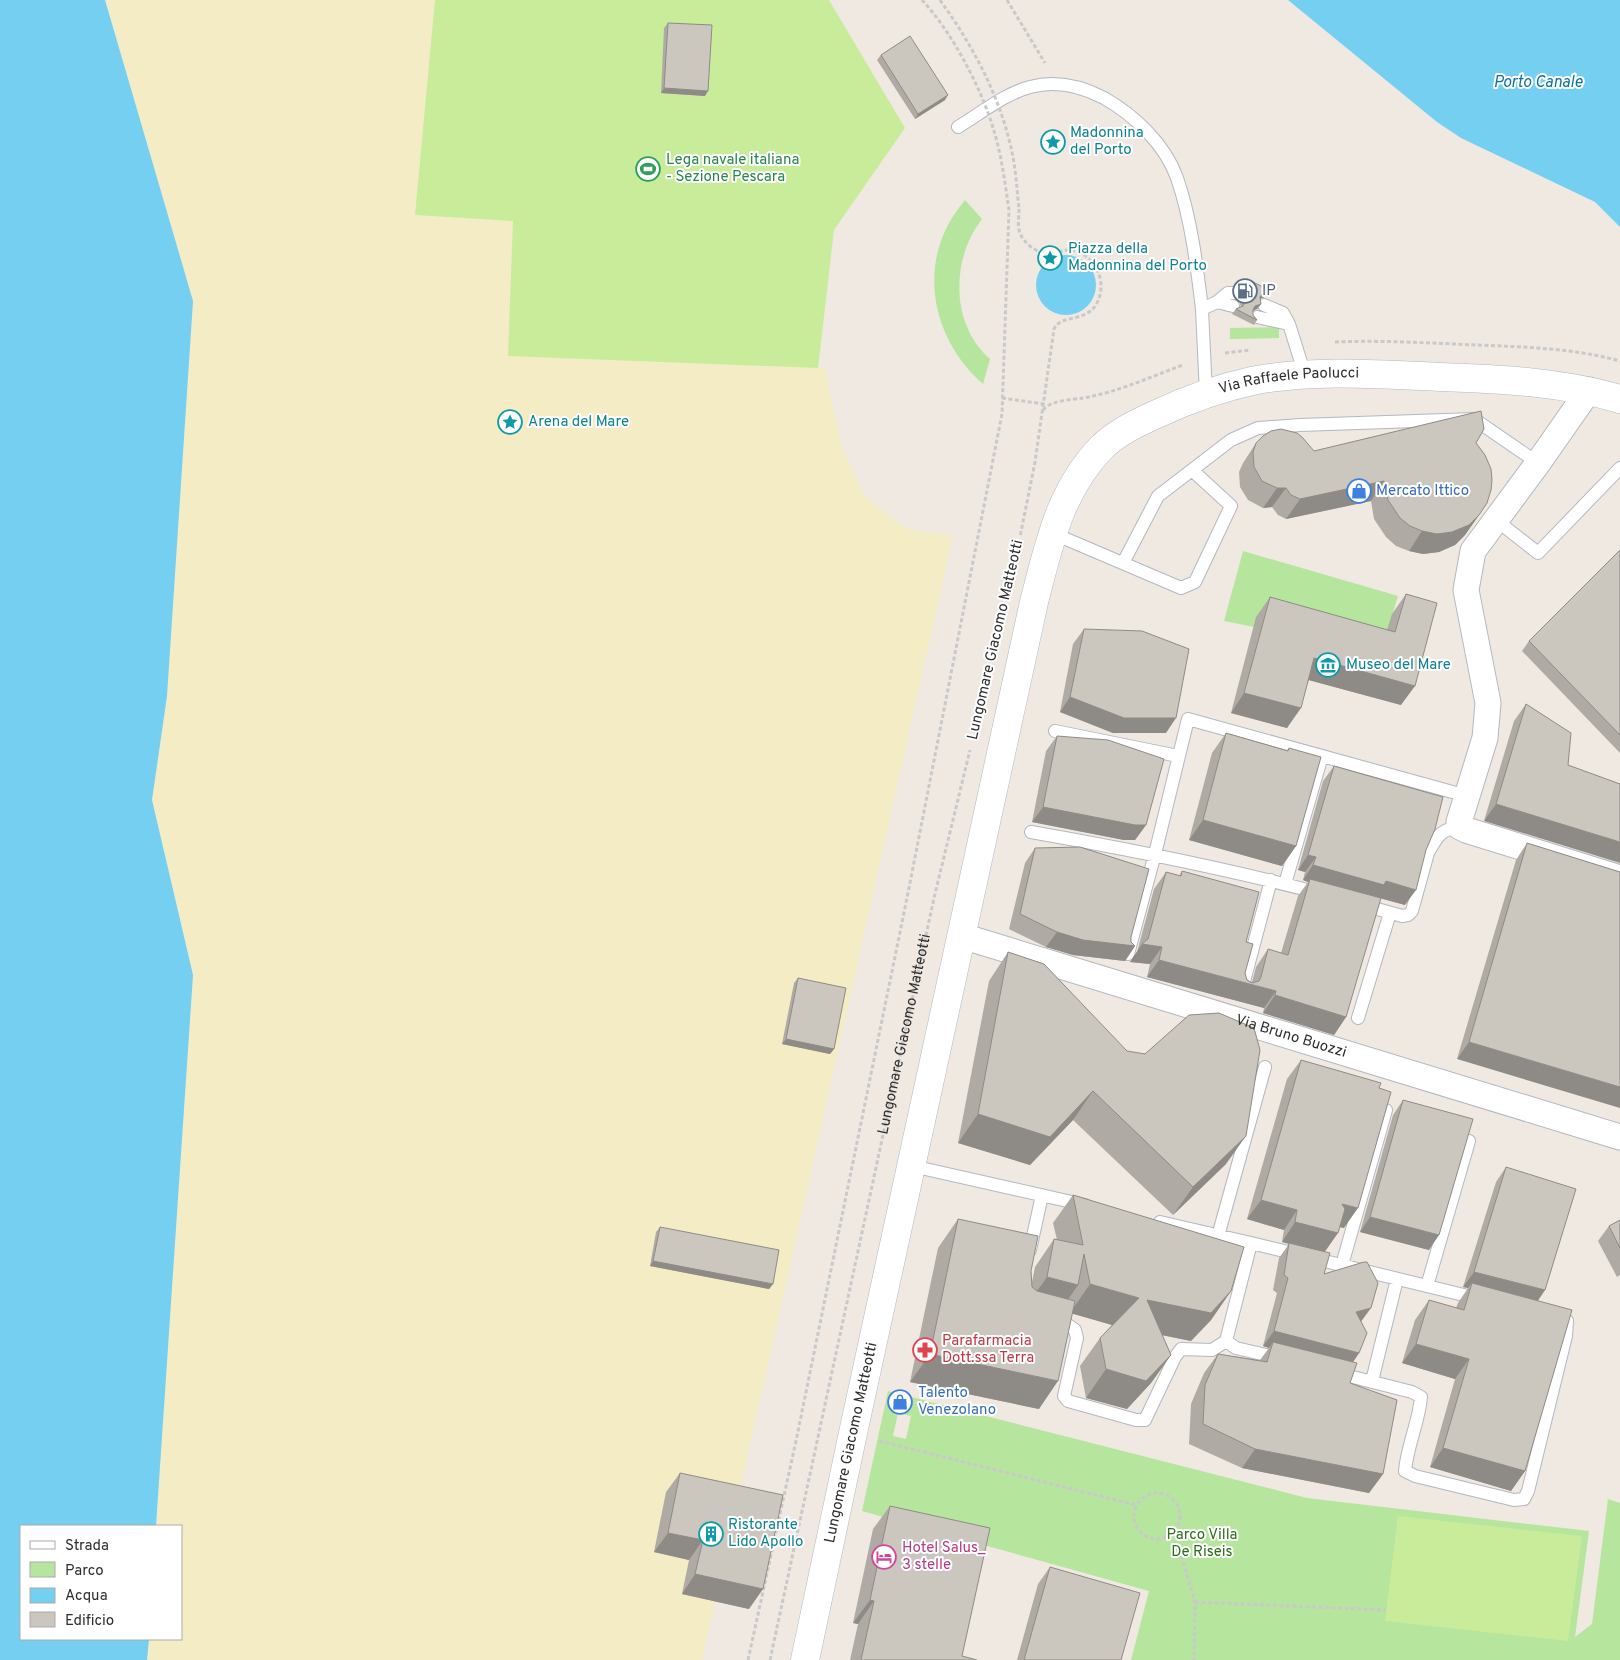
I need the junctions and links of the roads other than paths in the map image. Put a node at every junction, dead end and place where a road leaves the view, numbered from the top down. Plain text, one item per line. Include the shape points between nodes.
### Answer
1 (958, 127) dead end
2 (1240, 292) dead end
3 (1218, 302) junction
4 (1264, 305) dead end
5 (1233, 306) dead end
6 (1202, 309) junction
7 (1257, 317) edge
8 (1289, 324) junction
9 (1305, 374) junction
10 (1589, 390) junction
11 (1206, 394) junction
12 (1620, 399) edge
13 (1538, 463) junction
14 (1620, 468) edge
15 (1192, 470) junction
16 (1496, 520) junction
17 (1052, 533) junction
18 (1123, 563) junction
19 (1054, 731) dead end
20 (1178, 756) junction
21 (1322, 756) junction
22 (1467, 796) junction
23 (1460, 827) junction
24 (1031, 832) dead end
25 (1155, 854) junction
26 (1620, 878) edge
27 (1271, 880) junction
28 (1285, 884) junction
29 (1333, 897) edge
30 (1352, 902) edge
31 (1390, 912) junction
32 (962, 936) junction
33 (1128, 954) edge
34 (1241, 992) edge
35 (1358, 1018) dead end
36 (1265, 1067) dead end
37 (1386, 1110) edge
38 (1620, 1137) edge
39 (1469, 1141) edge
40 (912, 1166) junction
41 (1042, 1195) junction
42 (1097, 1208) edge
43 (1144, 1218) edge
44 (1218, 1236) junction
45 (1251, 1243) junction
46 (1027, 1262) edge
47 (1342, 1265) junction
48 (1397, 1279) junction
49 (1426, 1286) junction
50 (1491, 1302) edge
51 (1546, 1315) edge
52 (1044, 1319) edge
53 (1226, 1341) junction
54 (1294, 1362) edge
55 (1323, 1369) edge
56 (1372, 1382) junction
57 (805, 1660) edge

1 - 6 lane via 1017,91 1054,83 1079,87 1113,103 1144,128 1177,177 1197,262
2 - 3 lane via 1228,293
3 - 5 lane
3 - 6 lane
4 - 8 lane via 1283,313
6 - 11 lane
7 - 8 lane
8 - 9 lane
9 - 10 street, Via Raffaele Paolucci via 1471,378
9 - 11 street, Via Raffaele Paolucci via 1253,381
10 - 12 street, Via Raffaele Paolucci
10 - 13 street
11 - 17 street, Via Raffaele Paolucci via 1154,415 1108,442 1077,477
13 - 15 lane via 1474,419 1258,428 1231,440
13 - 16 street
14 - 16 lane via 1538,553
15 - 18 lane via 1158,496
15 - 18 lane via 1231,506 1194,582 1182,588
16 - 22 street via 1474,551 1466,590 1488,703 1485,738
17 - 18 lane
17 - 32 street, Lungomare Giacomo Matteotti via 1034,602
19 - 20 lane
20 - 21 lane via 1188,719
20 - 25 lane
21 - 22 lane
21 - 28 lane
22 - 23 street
23 - 26 street
23 - 31 lane via 1443,831 1432,845 1408,915
24 - 25 lane
25 - 27 lane
25 - 33 lane
27 - 28 lane
27 - 34 lane, Via Bruno Buozzi
28 - 29 lane
30 - 31 lane
31 - 35 lane
32 - 38 street, Via Bruno Buozzi
32 - 40 street, Lungomare Giacomo Matteotti
36 - 44 lane
37 - 47 lane
39 - 49 lane
40 - 41 lane
40 - 57 street, Lungomare Giacomo Matteotti
41 - 42 lane
41 - 46 lane
43 - 44 lane
44 - 45 lane
45 - 47 lane
45 - 53 lane
47 - 48 lane
48 - 49 lane
48 - 56 lane
49 - 50 lane
51 - 56 lane via 1567,1321 1566,1336 1524,1499 1505,1498 1405,1471 1420,1397
52 - 53 lane via 1068,1326 1075,1330 1078,1338 1064,1396 1068,1401 1136,1420 1145,1420 1181,1349 1212,1350
53 - 54 lane via 1236,1348
55 - 56 lane

